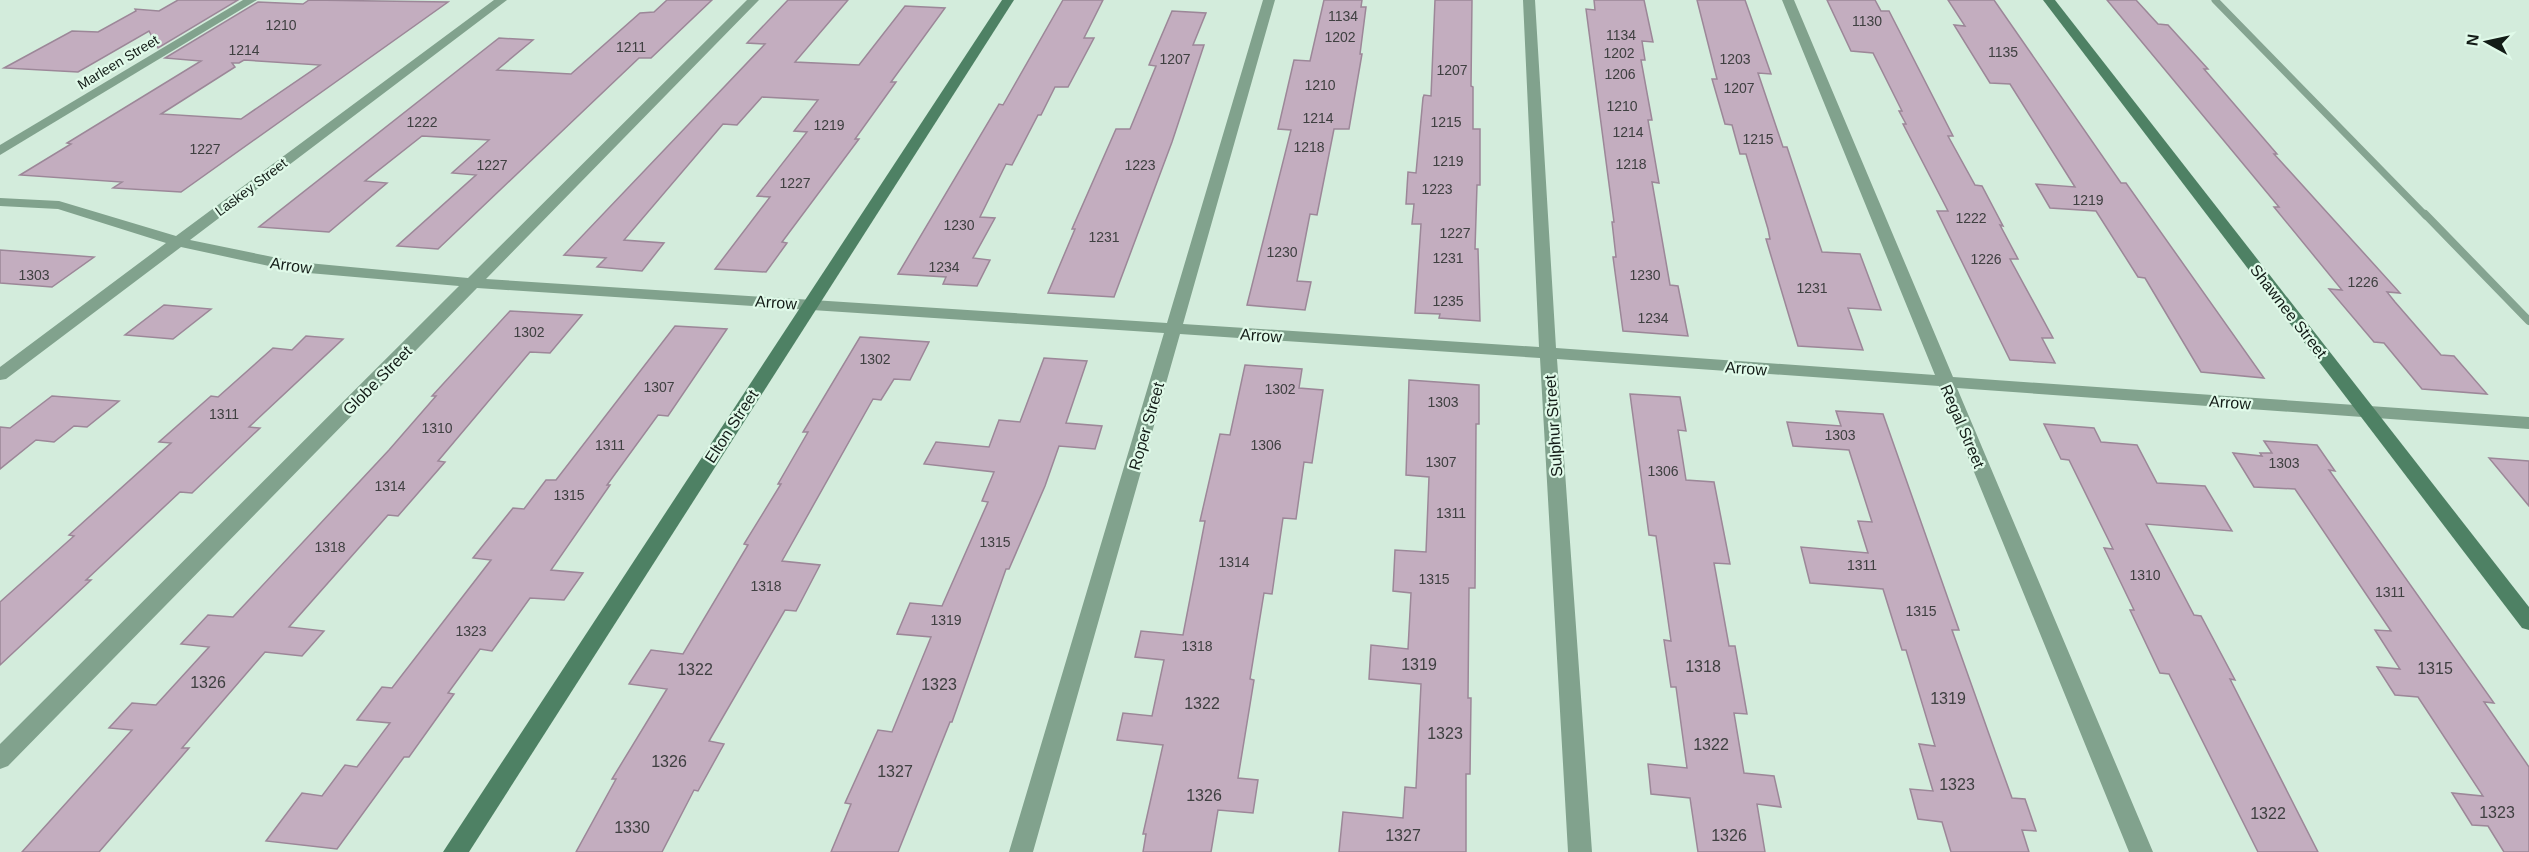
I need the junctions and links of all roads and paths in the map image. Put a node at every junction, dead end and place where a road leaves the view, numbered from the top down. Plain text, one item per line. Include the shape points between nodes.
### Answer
1 (251, 0) edge
2 (501, 0) edge
3 (753, 0) edge
4 (1008, 0) edge
5 (1269, 0) edge
6 (1529, 0) edge
7 (1788, 0) edge
8 (2049, 0) edge
9 (0, 151) edge
10 (0, 202) edge
11 (178, 242) junction
12 (474, 283) junction
13 (810, 304) junction
14 (1174, 329) junction
15 (1548, 352) junction
16 (0, 375) edge
17 (1945, 382) junction
18 (2366, 411) junction
19 (2529, 423) edge
20 (2529, 622) edge
21 (0, 759) edge
22 (456, 852) edge
23 (1021, 852) edge
24 (1580, 852) edge
25 (2141, 852) edge

1 - 9 street, Marleen Street
2 - 11 street, Laskey Street
3 - 12 street, Globe Street
4 - 13 street, Elton Street
5 - 14 street, Roper Street
6 - 15 street, Sulphur Street
7 - 17 street, Regal Street
8 - 18 street, Shawnee Street
10 - 11 street, Arrow via 59,205
11 - 12 street, Arrow via 297,267
11 - 16 street, Laskey Street
12 - 13 street, Arrow
12 - 21 street, Globe Street
13 - 14 street, Arrow
13 - 22 street, Elton Street
14 - 15 street, Arrow
14 - 23 street, Roper Street
15 - 17 street, Arrow
15 - 24 street, Sulphur Street
17 - 18 street, Arrow
17 - 25 street, Regal Street
18 - 19 street, Arrow
18 - 20 street, Shawnee Street

